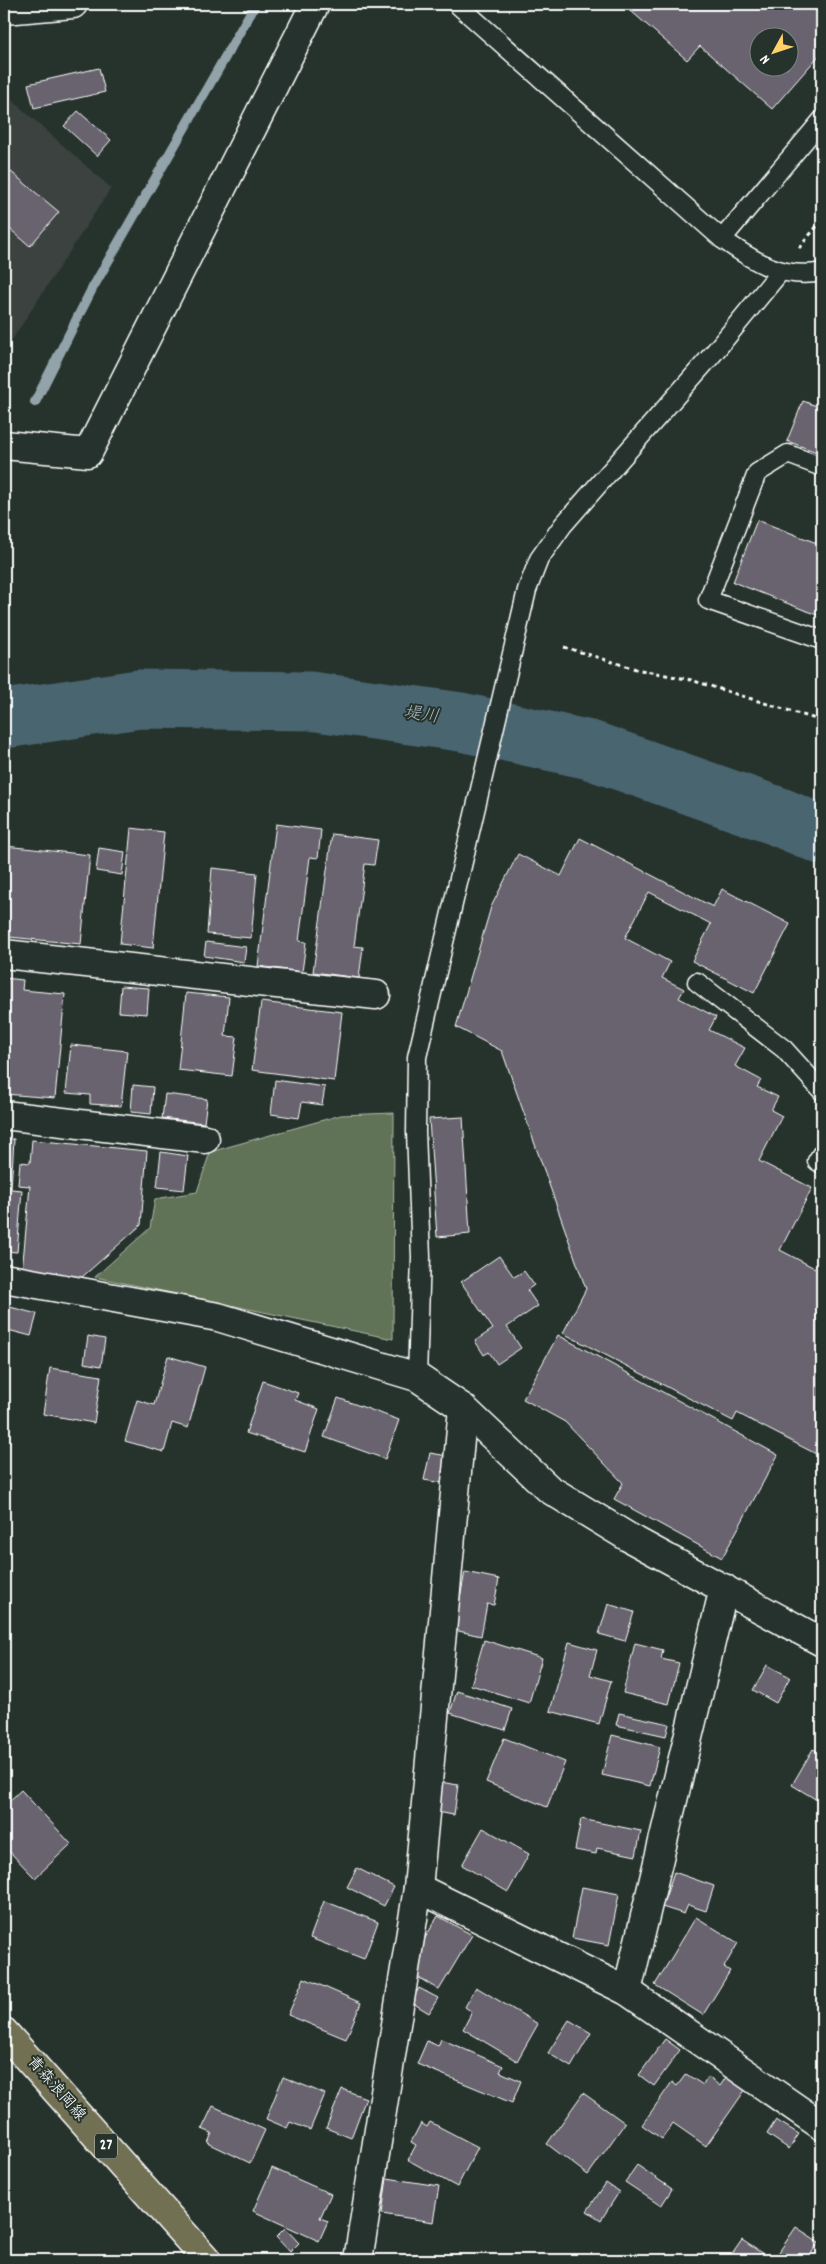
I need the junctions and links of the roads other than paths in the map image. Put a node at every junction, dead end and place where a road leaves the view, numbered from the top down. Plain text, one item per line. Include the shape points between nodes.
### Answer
1 (73, 4) edge
2 (314, 4) edge
3 (457, 4) edge
4 (4, 10) edge
5 (822, 120) edge
6 (722, 239) junction
7 (780, 272) junction
8 (822, 272) edge
9 (4, 445) edge
10 (822, 467) edge
11 (822, 640) edge
12 (4, 954) edge
13 (697, 982) dead end
14 (376, 995) dead end
15 (822, 1091) edge
16 (4, 1115) edge
17 (205, 1138) dead end
18 (822, 1153) edge
19 (822, 1164) edge
20 (4, 1278) edge
21 (417, 1378) junction
22 (463, 1408) junction
23 (724, 1588) junction
24 (822, 1642) edge
25 (418, 1888) junction
26 (627, 1991) junction
27 (4, 2032) edge
28 (822, 2126) edge
29 (207, 2260) edge
30 (358, 2260) edge

1 - 4 street
2 - 9 street via 88,453
3 - 6 lane
5 - 6 lane
6 - 7 lane via 746,256
7 - 8 lane
7 - 21 lane via 563,525 539,559 527,590 417,1057 421,1257
10 - 11 lane via 788,454 757,473 708,600
12 - 14 street
13 - 15 lane via 784,1049
16 - 17 street
18 - 19 lane via 817,1161
20 - 21 street via 218,1317
21 - 22 street
22 - 23 street via 549,1489 628,1537
22 - 25 street
23 - 24 street
23 - 26 street
25 - 26 street
25 - 30 street
26 - 28 street
27 - 29 main road, 青森浪岡線 / 27

